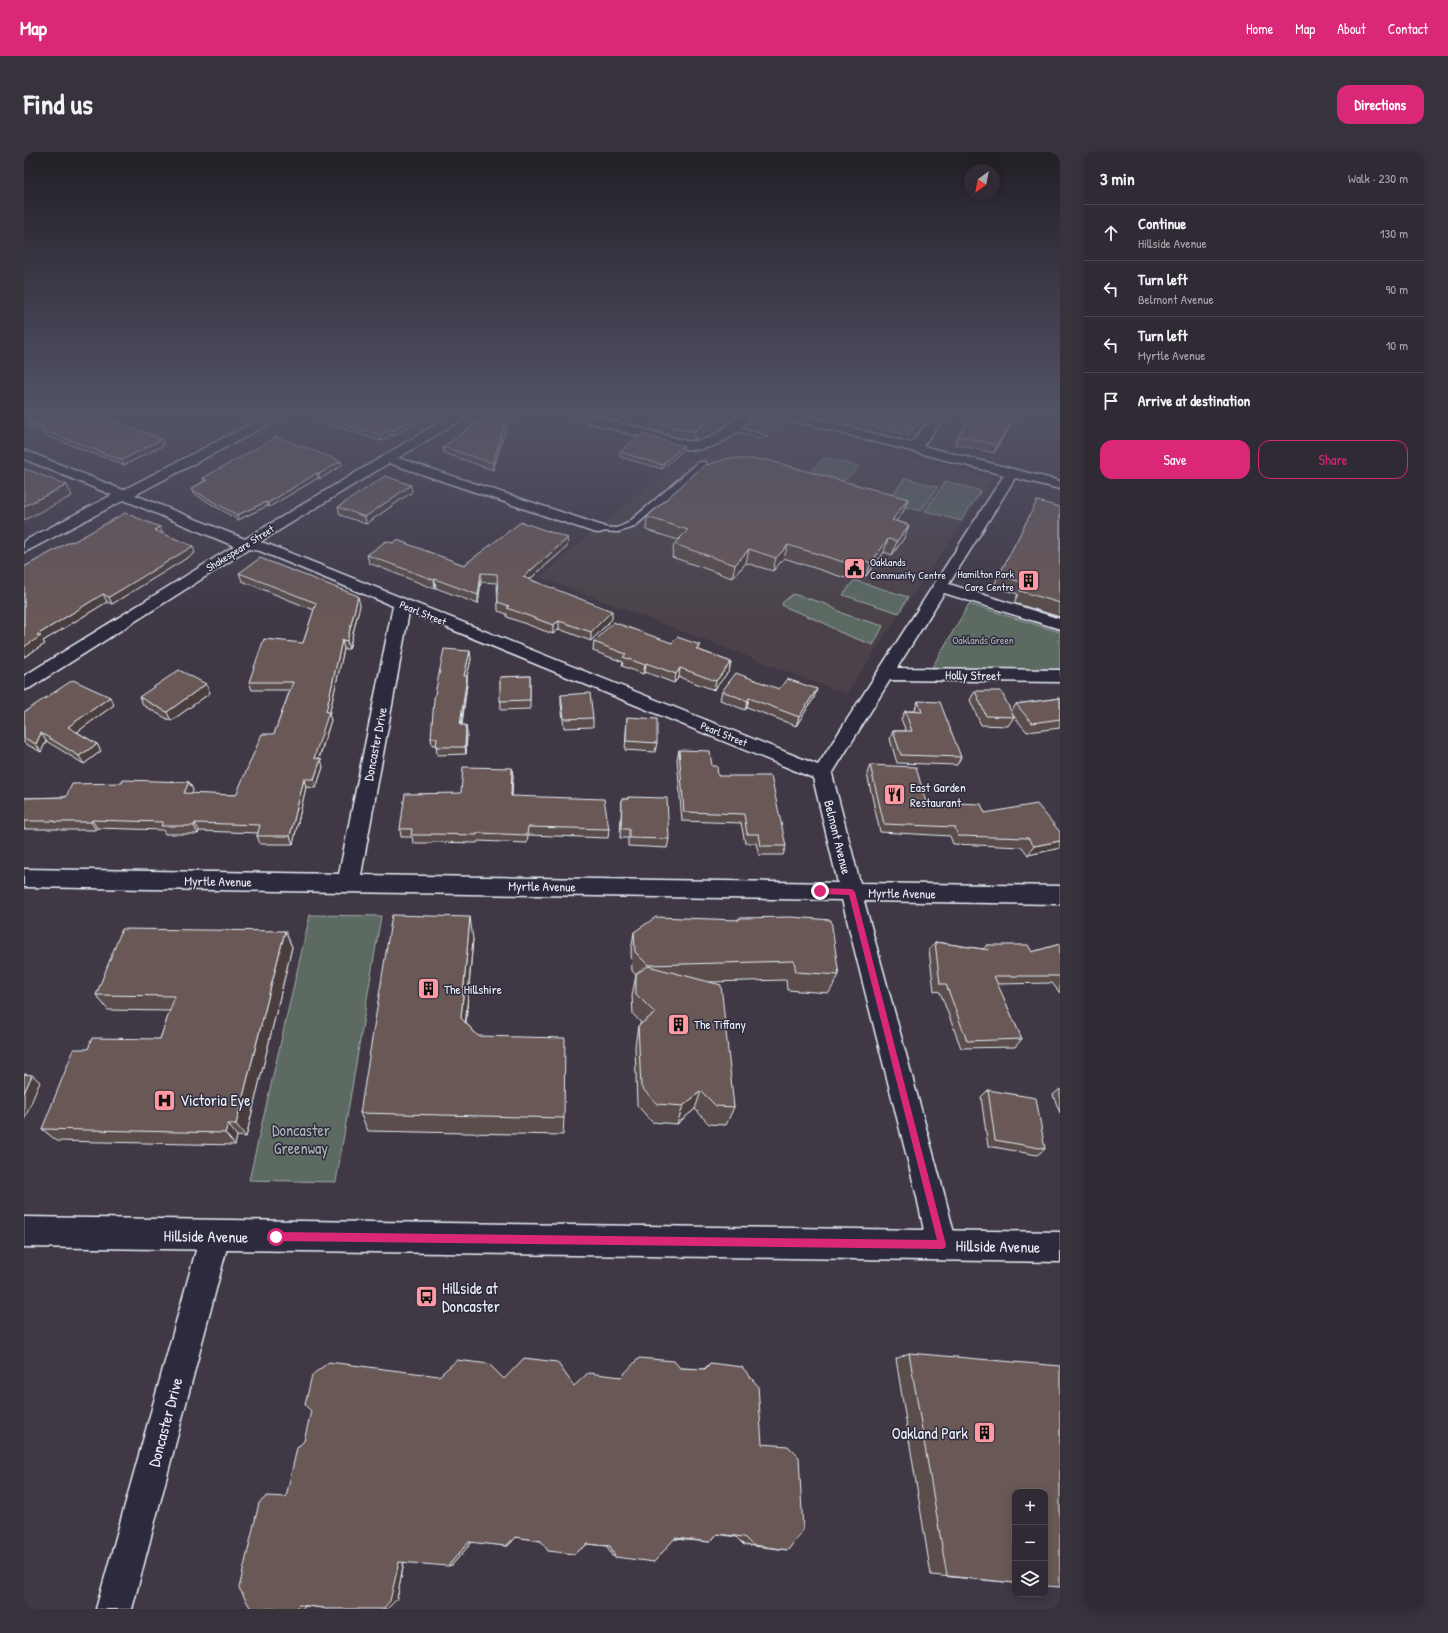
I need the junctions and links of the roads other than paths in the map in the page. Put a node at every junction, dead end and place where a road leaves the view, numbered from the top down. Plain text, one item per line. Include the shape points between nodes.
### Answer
1 (94, 484) edge
2 (145, 484) edge
3 (347, 484) edge
4 (465, 484) edge
5 (679, 484) edge
6 (1005, 484) edge
7 (122, 496) junction
8 (598, 528) joint
9 (247, 544) junction
10 (24, 547) edge
11 (941, 587) junction
12 (402, 604) junction
13 (1060, 624) edge
14 (886, 674) junction
15 (1060, 676) edge
16 (24, 684) edge
17 (822, 774) junction
18 (24, 878) edge
19 (348, 883) junction
20 (852, 892) junction
21 (1060, 895) edge
22 (24, 1232) edge
23 (215, 1236) junction
24 (942, 1245) junction
25 (1060, 1247) edge
26 (114, 1609) edge

1 - 7 street, Pearl Street
2 - 7 street
3 - 9 street, Shakespeare Street
4 - 8 street
5 - 8 lane via 631,525 618,530
6 - 11 street
7 - 9 street, Pearl Street
7 - 10 street
9 - 12 street, Pearl Street via 265,548
9 - 16 street, Shakespeare Street
11 - 13 street
11 - 14 street
12 - 17 street, Pearl Street
12 - 19 street, Doncaster Drive
14 - 15 street, Holly Street
14 - 17 street
17 - 20 street, Belmont Avenue
18 - 19 street, Myrtle Avenue
19 - 20 street, Myrtle Avenue
20 - 21 street, Myrtle Avenue
20 - 24 street, Belmont Avenue
22 - 23 street, Hillside Avenue
23 - 24 street, Hillside Avenue
23 - 26 street, Doncaster Drive
24 - 25 street, Hillside Avenue

